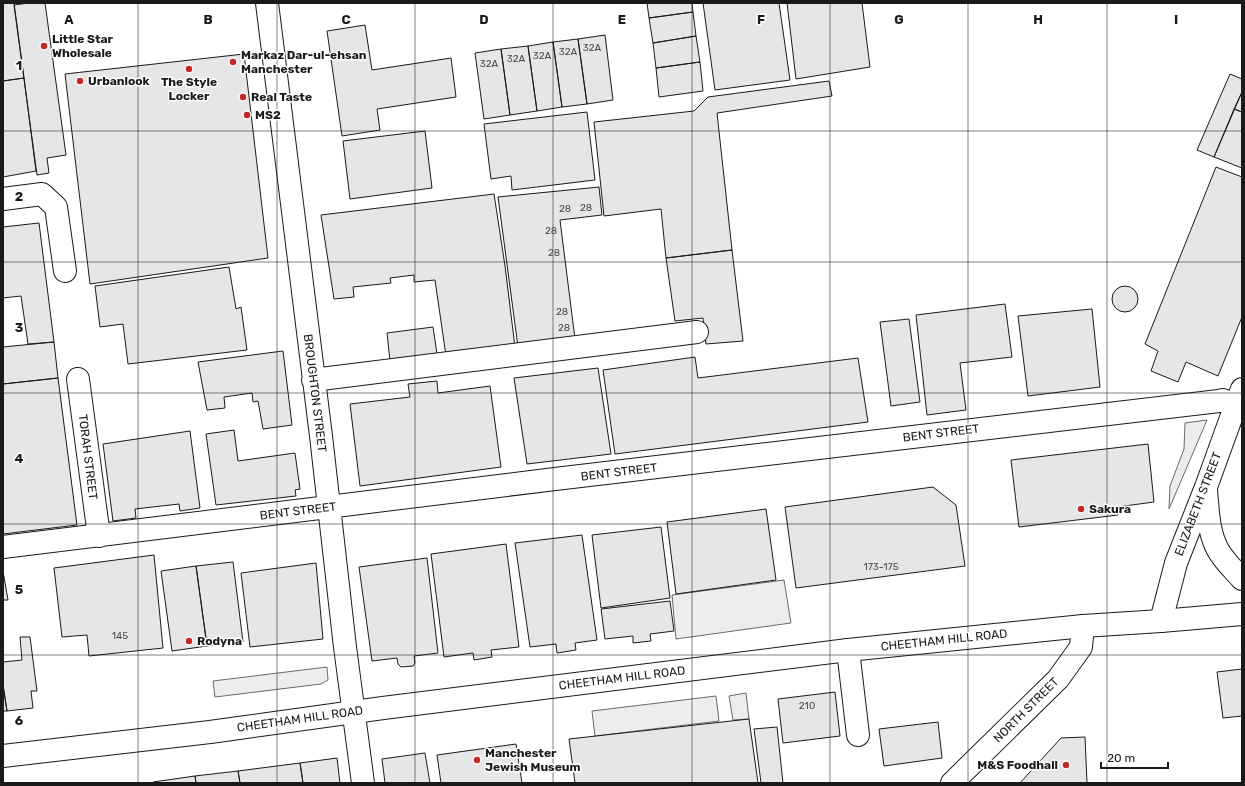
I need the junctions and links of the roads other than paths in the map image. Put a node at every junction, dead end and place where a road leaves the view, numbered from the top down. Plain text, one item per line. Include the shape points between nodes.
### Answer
1 (267, 3) edge
2 (3, 199) edge
3 (65, 271) dead end
4 (697, 332) dead end
5 (78, 379) dead end
6 (313, 380) junction
7 (1238, 398) edge
8 (1206, 487) junction
9 (329, 507) junction
10 (99, 536) junction
11 (3, 547) edge
12 (1242, 579) edge
13 (1242, 614) edge
14 (1161, 621) junction
15 (1083, 626) junction
16 (848, 650) junction
17 (354, 712) junction
18 (858, 735) dead end
19 (3, 756) edge
20 (364, 783) edge
21 (952, 783) edge

1 - 6 main road, BROUGHTON STREET
2 - 3 main road via 42,194 56,207
4 - 6 main road
5 - 10 main road, TORAH STREET
6 - 9 main road, BROUGHTON STREET
7 - 8 main road, ELIZABETH STREET
7 - 9 main road, BENT STREET
8 - 12 main road via 1214,541 1225,560
8 - 14 main road, ELIZABETH STREET via 1176,563
9 - 10 main road, BENT STREET
9 - 17 main road, BROUGHTON STREET
10 - 11 main road, BENT STREET
13 - 14 main road, CHEETHAM HILL ROAD
14 - 15 main road, CHEETHAM HILL ROAD
15 - 16 main road, CHEETHAM HILL ROAD
15 - 21 main road, NORTH STREET via 1081,647 1058,679
16 - 17 main road, CHEETHAM HILL ROAD
16 - 18 main road
17 - 19 main road, CHEETHAM HILL ROAD
17 - 20 main road, BROUGHTON STREET

